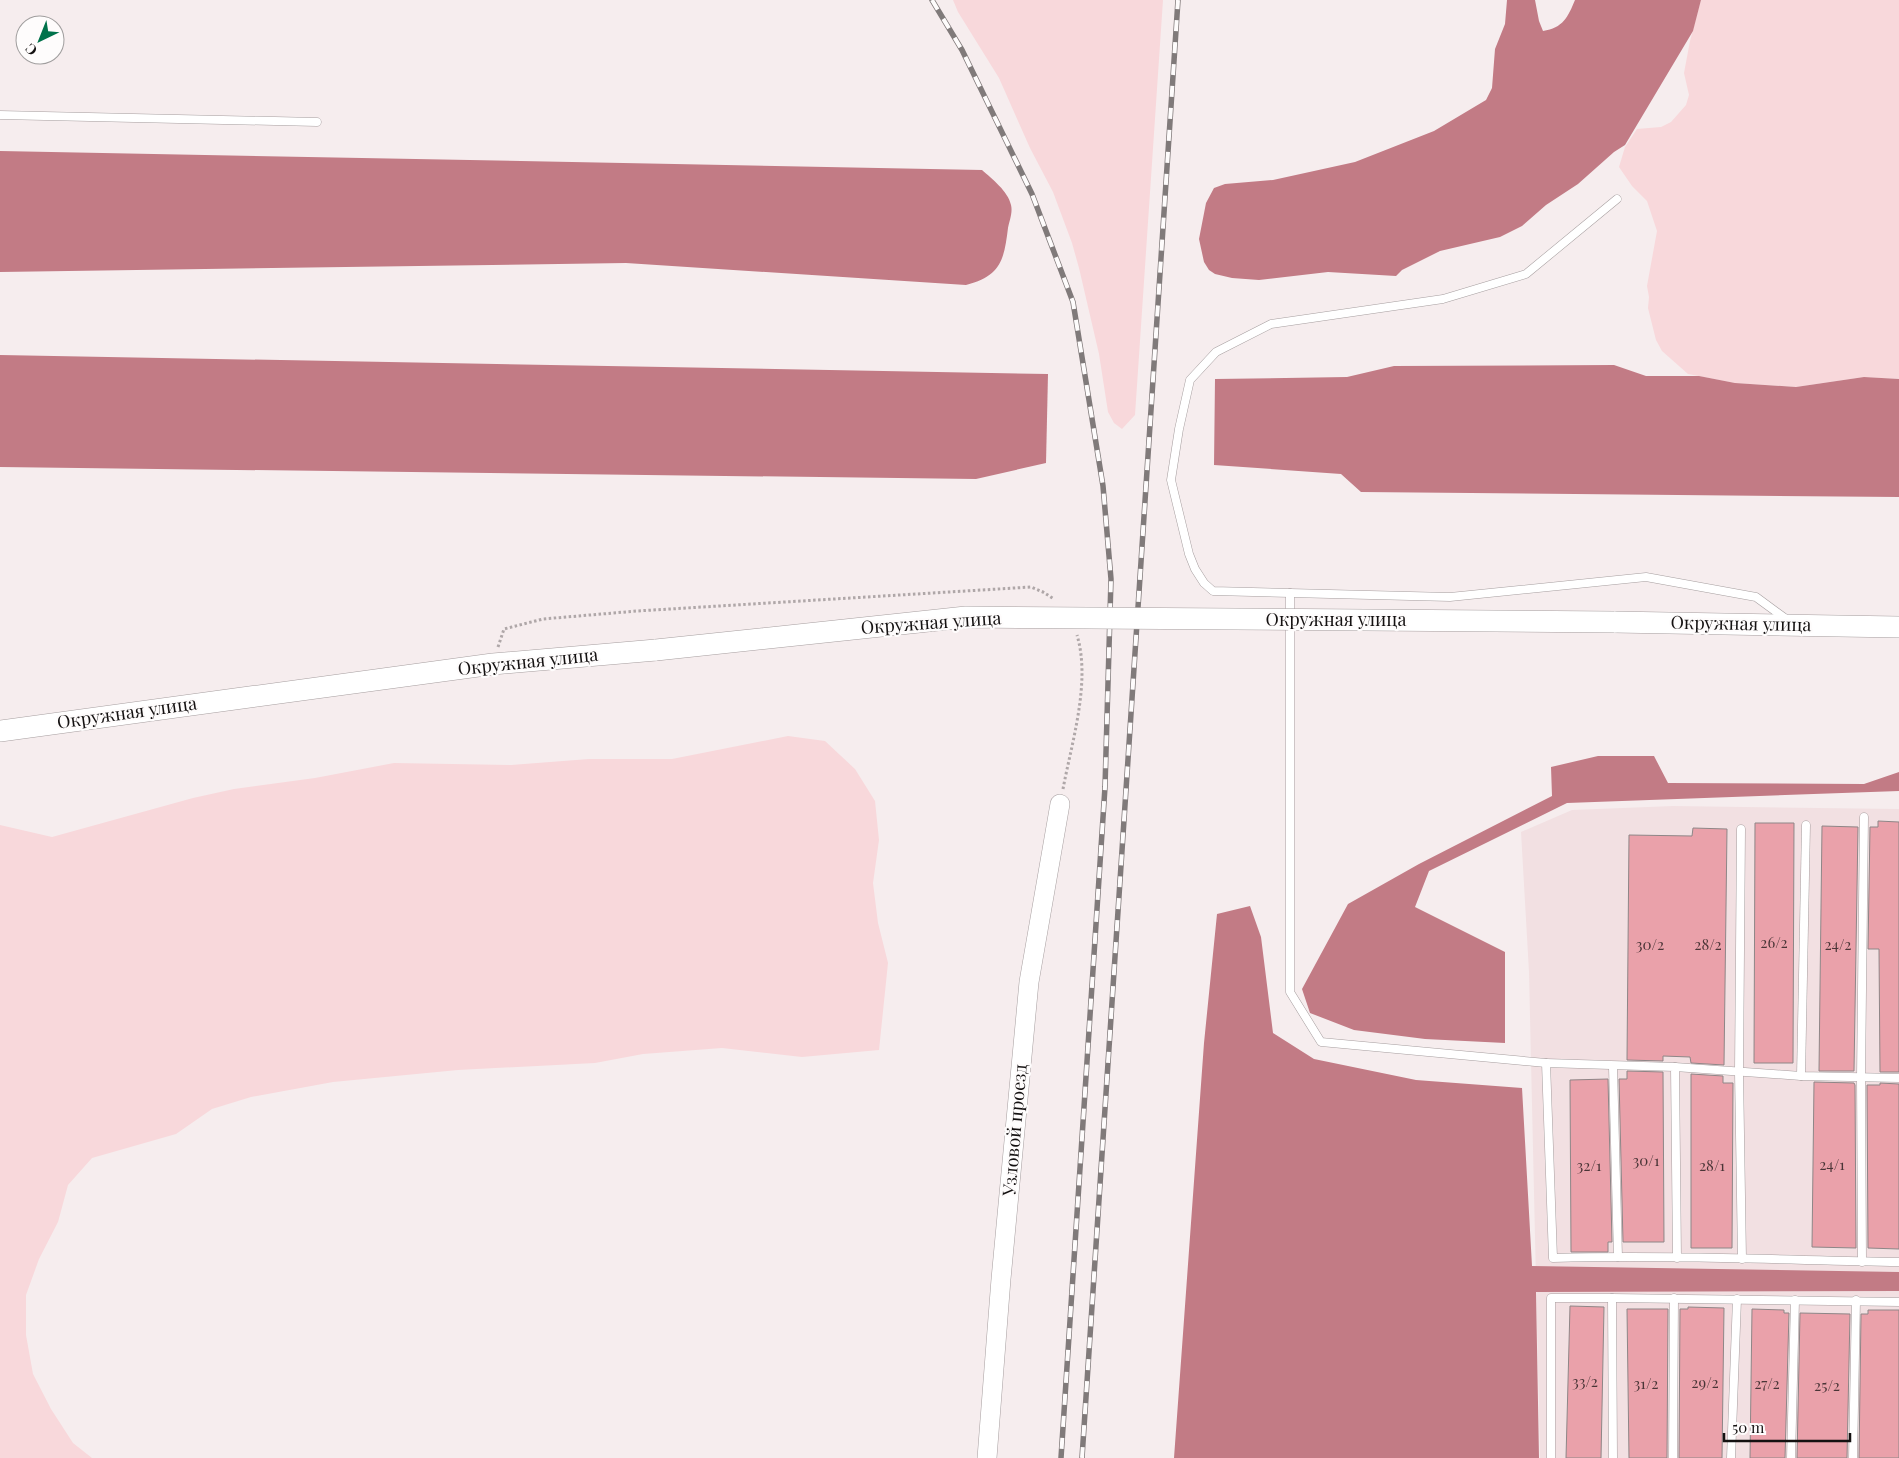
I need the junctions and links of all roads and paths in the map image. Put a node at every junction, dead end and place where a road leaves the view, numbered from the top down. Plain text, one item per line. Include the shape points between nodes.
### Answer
1 (0, 116) edge
2 (317, 122) dead end
3 (1617, 199) dead end
4 (1290, 593) junction
5 (1794, 625) junction
6 (1899, 627) edge
7 (0, 730) edge
8 (1060, 804) dead end
9 (1864, 817) dead end
10 (1806, 825) dead end
11 (1741, 829) dead end
12 (1546, 1063) junction
13 (1613, 1067) junction
14 (1675, 1067) junction
15 (1739, 1072) junction
16 (1801, 1076) junction
17 (1861, 1077) junction
18 (1899, 1078) edge
19 (1618, 1256) junction
20 (1677, 1258) junction
21 (1742, 1259) junction
22 (1862, 1262) junction
23 (1899, 1262) edge
24 (1612, 1298) junction
25 (1674, 1298) junction
26 (1737, 1299) junction
27 (1794, 1300) junction
28 (1856, 1300) junction
29 (1899, 1302) edge
30 (987, 1458) edge
31 (1551, 1458) edge
32 (1613, 1458) edge
33 (1673, 1458) edge
34 (1732, 1458) edge
35 (1791, 1458) edge
36 (1853, 1458) edge

1 - 2 lane
3 - 4 lane via 1526,274 1443,299 1271,324 1216,352 1190,380 1171,480 1195,570 1213,591
4 - 5 lane via 1450,596 1646,577 1756,598
4 - 12 lane via 1290,992 1321,1042
5 - 6 main road, Окружная улица
5 - 7 main road, Окружная улица, bridge via 966,617 493,664
8 - 30 street, Узловой проезд via 1029,982
9 - 17 lane
10 - 16 lane
11 - 15 lane
12 - 13 lane
12 - 19 lane via 1553,1258
13 - 14 lane
13 - 19 lane
14 - 15 lane
14 - 20 lane
15 - 16 lane
15 - 21 lane
16 - 17 lane
17 - 18 lane
17 - 22 lane
19 - 20 lane
20 - 21 lane
21 - 22 lane
22 - 23 lane
24 - 25 lane
24 - 31 lane via 1551,1298
24 - 32 lane
25 - 26 lane
25 - 33 lane
26 - 27 lane
26 - 34 lane
27 - 28 lane
27 - 35 lane
28 - 29 lane
28 - 36 lane

